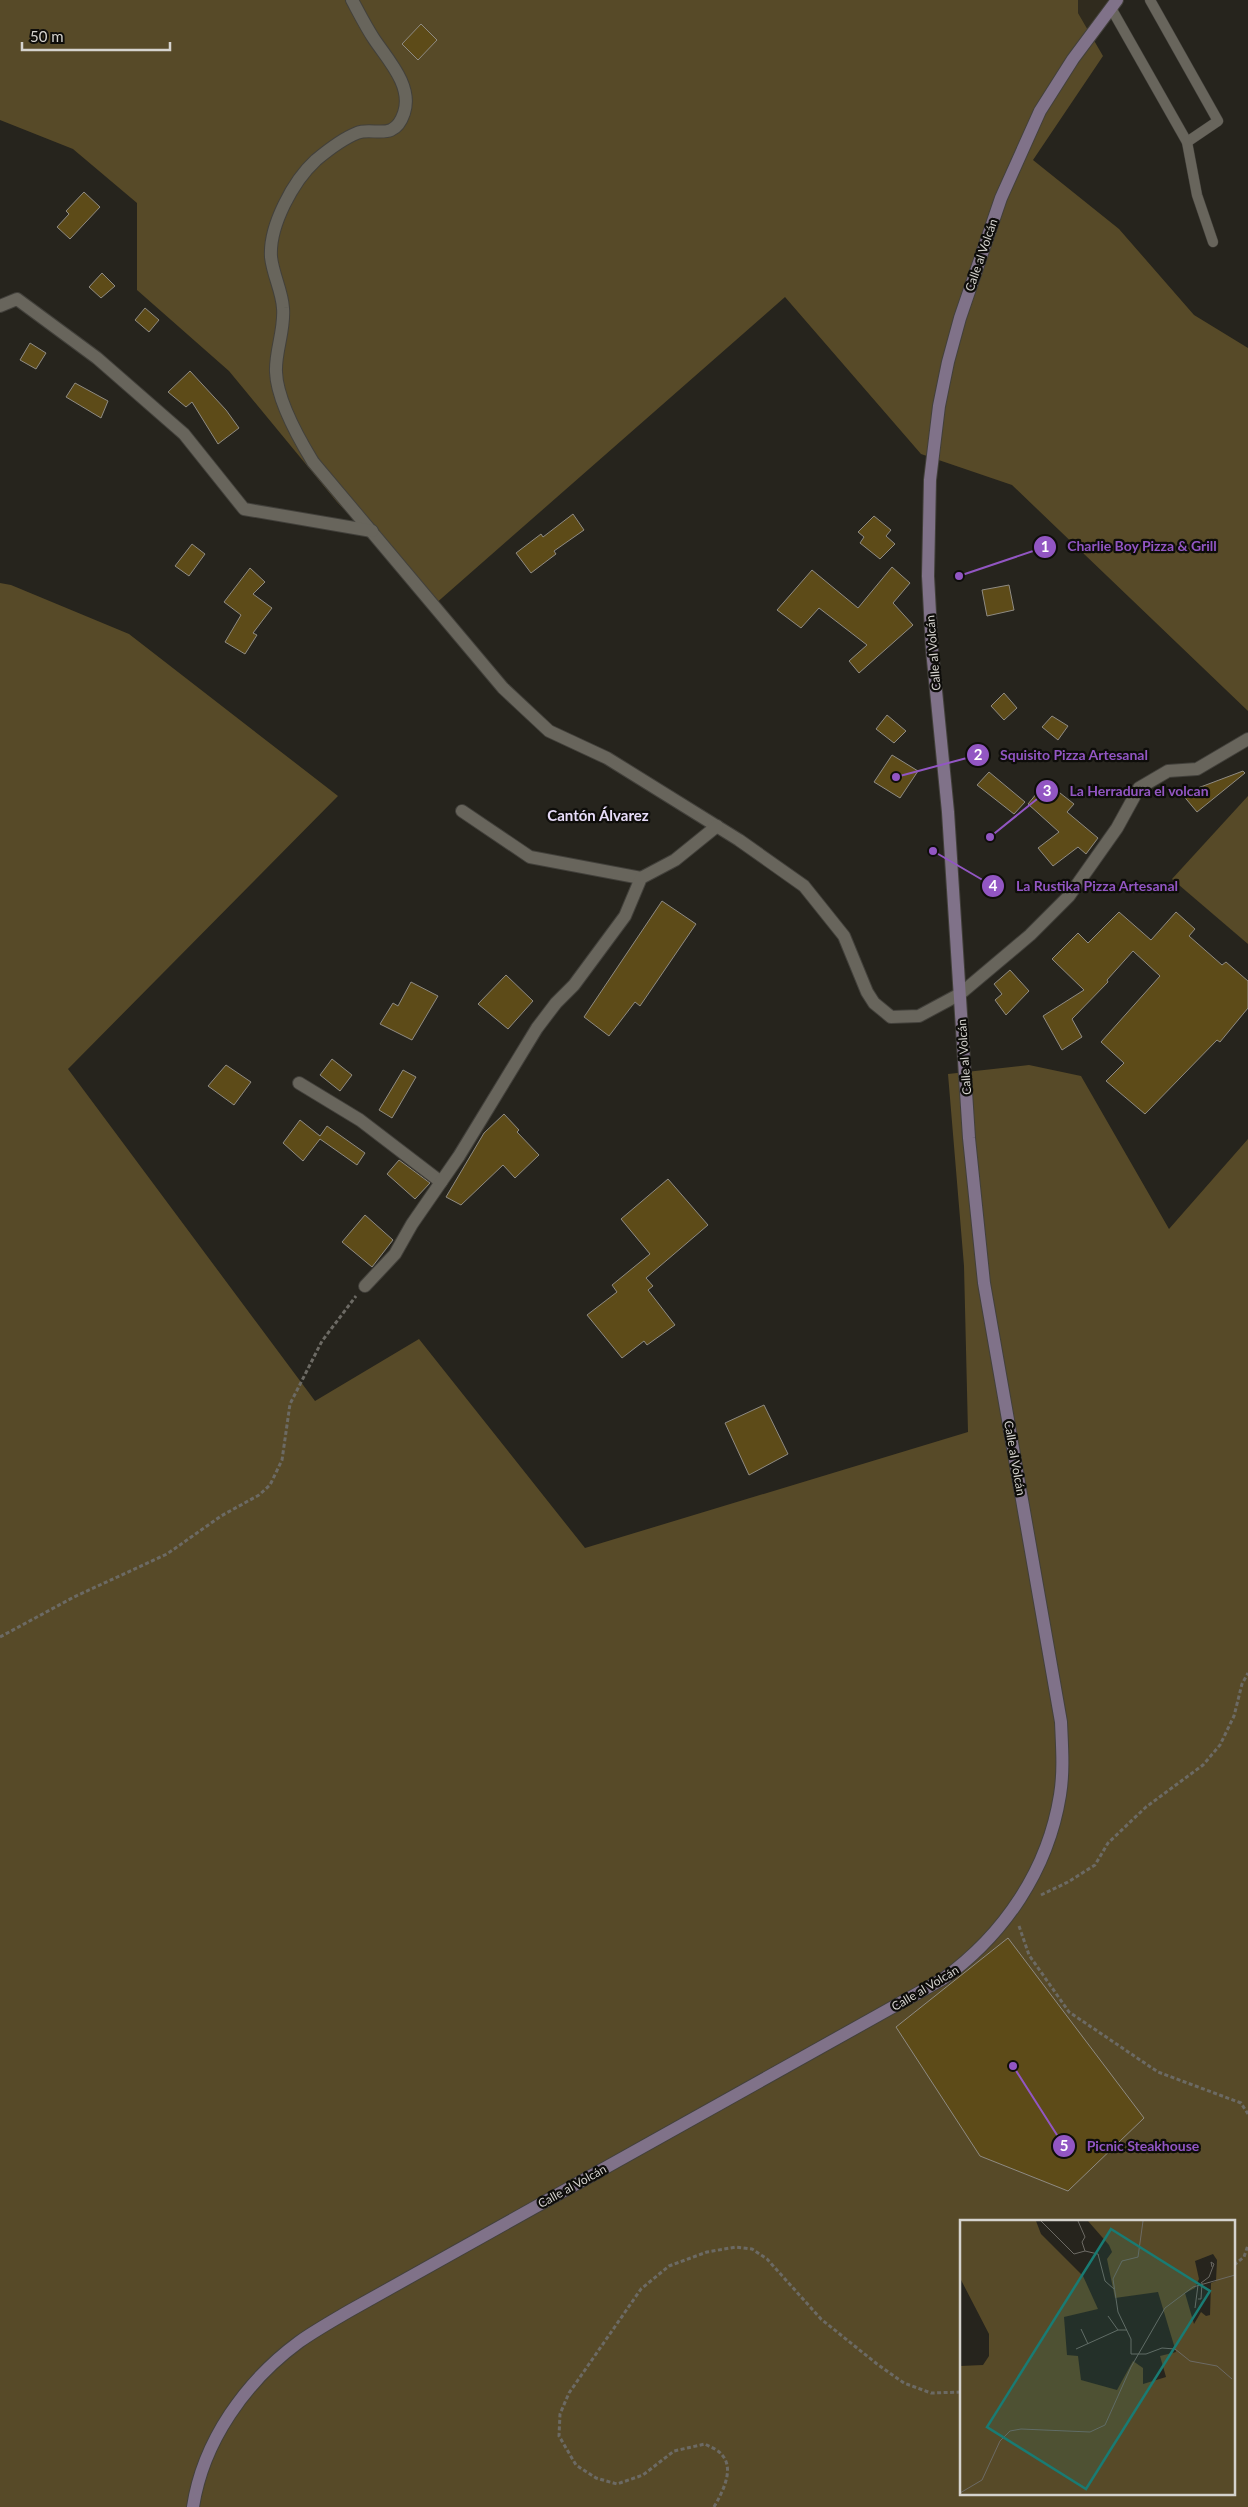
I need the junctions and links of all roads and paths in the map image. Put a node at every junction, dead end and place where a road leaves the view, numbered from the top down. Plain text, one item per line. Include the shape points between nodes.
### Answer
1 (352, 0) edge
2 (1150, 0) edge
3 (1114, 4) edge
4 (1188, 142) junction
5 (1214, 242) dead end
6 (0, 306) edge
7 (372, 531) junction
8 (1248, 739) edge
9 (462, 811) dead end
10 (717, 826) junction
11 (641, 878) junction
12 (960, 994) junction
13 (299, 1083) dead end
14 (441, 1182) junction
15 (364, 1286) joint
16 (0, 1637) edge
17 (1248, 1673) edge
18 (1014, 1910) junction
19 (1248, 2114) edge
20 (1248, 2245) edge
21 (1236, 2263) edge
22 (960, 2392) edge
23 (192, 2507) edge
24 (714, 2507) edge

1 - 7 street via 404,87 404,115 387,132 359,132 315,161 294,185 286,200 276,225 271,255 283,307 276,373 283,402 314,462
2 - 4 lane via 1218,122
3 - 4 lane
3 - 12 street, Calle al Volcán via 1057,85 1025,142 973,276 939,406 930,480 928,576 942,710
4 - 5 lane via 1197,195
6 - 7 street via 17,299 97,358 184,434 244,509
7 - 10 street via 503,688 534,719 549,731 607,758
8 - 12 street via 1197,769 1168,771 1139,788 1117,828 1069,896 1030,935
9 - 11 street via 530,857
10 - 11 street via 675,860
10 - 12 street via 804,886 844,936 867,992 885,1014 891,1018 919,1016
11 - 14 street via 625,916 574,985 537,1028
12 - 18 street, Calle al Volcán via 968,1138 984,1283 1061,1722 1062,1770 1056,1816 1029,1883
13 - 14 street via 360,1120
14 - 15 street via 395,1254
15 - 16 path via 322,1341 293,1397 285,1423 282,1460 270,1485 259,1496 221,1516 167,1554 74,1597
17 - 18 path via 1234,1716 1220,1745 1203,1766 1146,1807 1108,1843 1095,1865
18 - 19 path via 1029,1955 1069,2012 1158,2072 1241,2103
18 - 23 street, Calle al Volcán via 995,1934 963,1964 922,1992 300,2341 253,2383 230,2415 206,2460
20 - 21 path via 1244,2257
22 - 24 path via 931,2393 904,2383 821,2319 767,2259 752,2249 736,2247 707,2252 669,2266 641,2290 569,2393 560,2414 559,2436 576,2465 596,2478 617,2484 643,2475 674,2451 705,2444 723,2455 728,2467 724,2489

